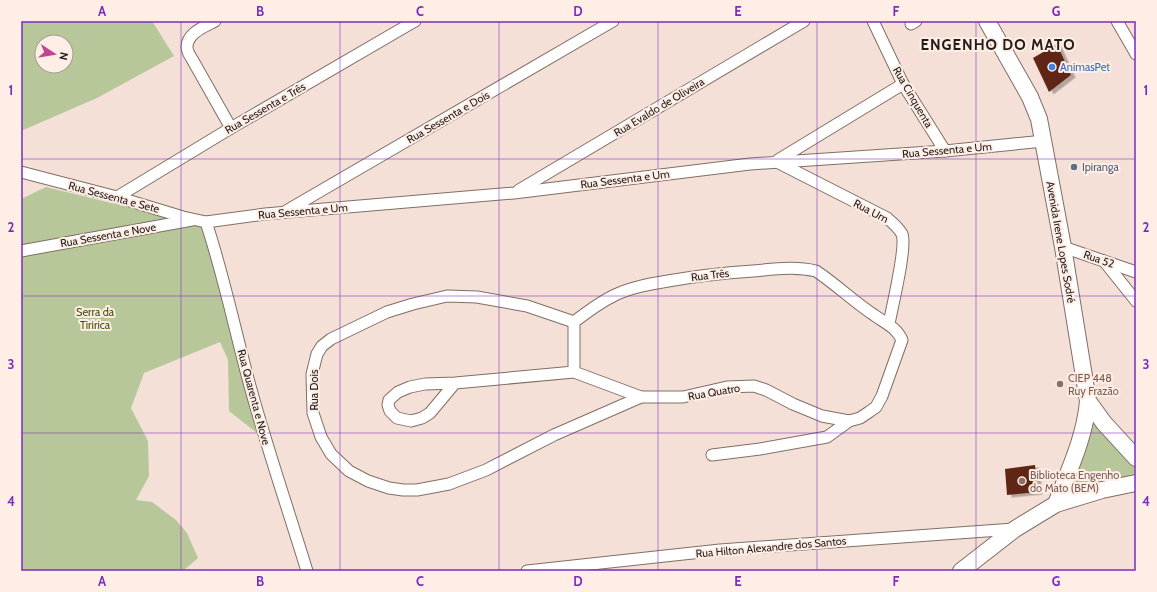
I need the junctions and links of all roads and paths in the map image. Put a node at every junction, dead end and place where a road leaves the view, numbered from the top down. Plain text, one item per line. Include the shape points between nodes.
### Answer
1 (214, 21) edge
2 (415, 21) edge
3 (613, 21) edge
4 (804, 21) edge
5 (873, 21) edge
6 (987, 21) edge
7 (1118, 21) edge
8 (1136, 54) edge
9 (902, 84) junction
10 (231, 128) junction
11 (1044, 141) junction
12 (945, 151) junction
13 (776, 161) junction
14 (21, 172) edge
15 (514, 193) junction
16 (117, 197) junction
17 (283, 212) junction
18 (201, 221) junction
19 (1063, 247) junction
20 (21, 251) edge
21 (1103, 261) junction
22 (1136, 272) edge
23 (1136, 301) edge
24 (574, 322) junction
25 (889, 324) junction
26 (574, 372) junction
27 (455, 383) junction
28 (641, 397) junction
29 (1088, 400) junction
30 (849, 421) junction
31 (712, 455) dead end
32 (1136, 458) edge
33 (1136, 483) edge
34 (1056, 504) junction
35 (1015, 529) junction
36 (307, 571) edge
37 (527, 571) edge
38 (961, 571) edge

1 - 10 street via 195,32 189,39 187,48
2 - 10 street, Rua Sessenta e Três
3 - 17 street, Rua Sessenta e Dois
4 - 15 street, Rua Evaldo de Oliveira
5 - 9 street, Rua Cinquenta
6 - 11 main road, Avenida Irene Lopes Sodré via 1030,97
7 - 8 street
9 - 12 street, Rua Cinquenta
9 - 13 street
10 - 16 street, Rua Sessenta e Três
11 - 12 street, Rua Sessenta e Um
11 - 19 main road, Avenida Irene Lopes Sodré
12 - 13 street, Rua Sessenta e Um
13 - 15 street, Rua Sessenta e Um
13 - 25 street, Rua Um via 897,225 902,235 903,248
14 - 16 street, Rua Sessenta e Sete
15 - 17 street, Rua Sessenta e Um
16 - 18 street, Rua Sessenta e Sete
17 - 18 street, Rua Sessenta e Um
18 - 20 street, Rua Sessenta e Nove
18 - 36 street, Rua Quarenta e Nove via 218,258 263,431
19 - 21 street, Rua 52
19 - 29 main road, Avenida Irene Lopes Sodré
21 - 22 street, Rua 52
21 - 23 street
24 - 25 street, Rua Três via 614,295 638,286 693,277 805,268 816,271 874,316
24 - 26 street
24 - 28 street, Rua Dois via 527,306 447,296 387,312 331,339 317,354 312,374 313,412 321,437 331,454 349,471 389,488 417,490 449,484 486,470 554,435
25 - 30 street via 902,340 882,396 876,407 860,418
26 - 27 street, Rua Quatro
26 - 28 street, Rua Quatro
27 - 27 street, Rua Quatro via 430,413 422,418 411,421 397,418 390,411 389,400 398,392 425,384
28 - 30 street, Rua Quatro via 683,397 727,388 754,386 822,416
29 - 32 main road, Avenida Irene Lopes Sodré via 1104,423
29 - 34 main road via 1086,418 1077,448
30 - 31 street via 827,437
33 - 34 main road
34 - 35 main road
35 - 37 street, Rua Hilton Alexandre dos Santos via 720,550
35 - 38 main road

